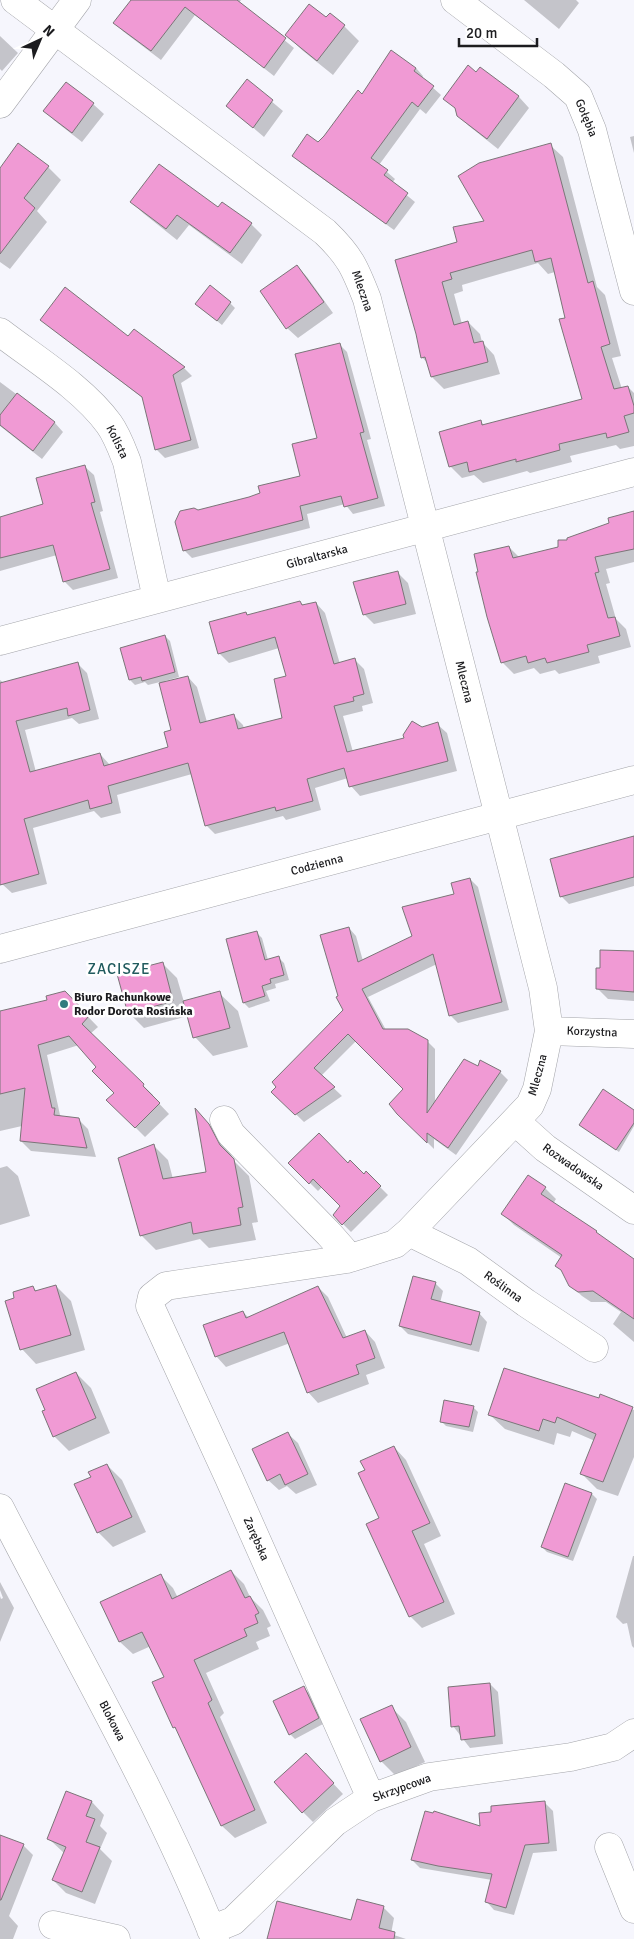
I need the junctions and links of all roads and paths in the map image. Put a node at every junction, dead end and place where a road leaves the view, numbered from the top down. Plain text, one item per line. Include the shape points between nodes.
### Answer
1 (15, 0) edge
2 (78, 0) edge
3 (455, 0) edge
4 (55, 30) junction
5 (0, 104) edge
6 (634, 291) edge
7 (0, 332) edge
8 (634, 472) edge
9 (426, 528) junction
10 (157, 599) junction
11 (0, 641) edge
12 (634, 780) edge
13 (499, 816) junction
14 (0, 949) edge
15 (549, 1031) junction
16 (634, 1034) edge
17 (224, 1120) dead end
18 (515, 1122) junction
19 (634, 1210) edge
20 (409, 1232) junction
21 (347, 1259) junction
22 (166, 1286) joint
23 (594, 1348) dead end
24 (0, 1508) edge
25 (634, 1733) edge
26 (371, 1798) junction
27 (609, 1847) dead end
28 (634, 1909) edge
29 (53, 1925) dead end
30 (213, 1934) edge
31 (116, 1939) edge

1 - 4 street, Mleczna
2 - 4 street
3 - 6 street, Gołębia via 578,96 592,130
4 - 5 street
4 - 9 street, Mleczna via 325,232 341,248 356,269 367,300
7 - 10 street, Kolista via 85,397 109,424 127,462
8 - 9 street, Gibraltarska
9 - 10 street, Gibraltarska
9 - 13 street, Mleczna
10 - 11 street, Gibraltarska
12 - 13 street, Codzienna
13 - 14 street, Codzienna
13 - 15 street, Mleczna via 542,988
15 - 16 street, Korzystna
15 - 18 street, Mleczna via 537,1090 530,1105
17 - 21 street via 231,1134 329,1234
18 - 19 street, Rozwadowska via 545,1148
18 - 20 street, Mleczna
20 - 21 street, Mleczna via 395,1244
20 - 23 street, Roślinna via 468,1261
21 - 22 street, Mleczna
22 - 26 street, Zarębska via 152,1297 150,1306
24 - 30 street, Blokowa via 148,1791
25 - 26 street, Skrzypcowa via 613,1747 571,1757 429,1777
26 - 30 street, Skrzypcowa via 336,1822 233,1921
27 - 28 street
29 - 31 street

